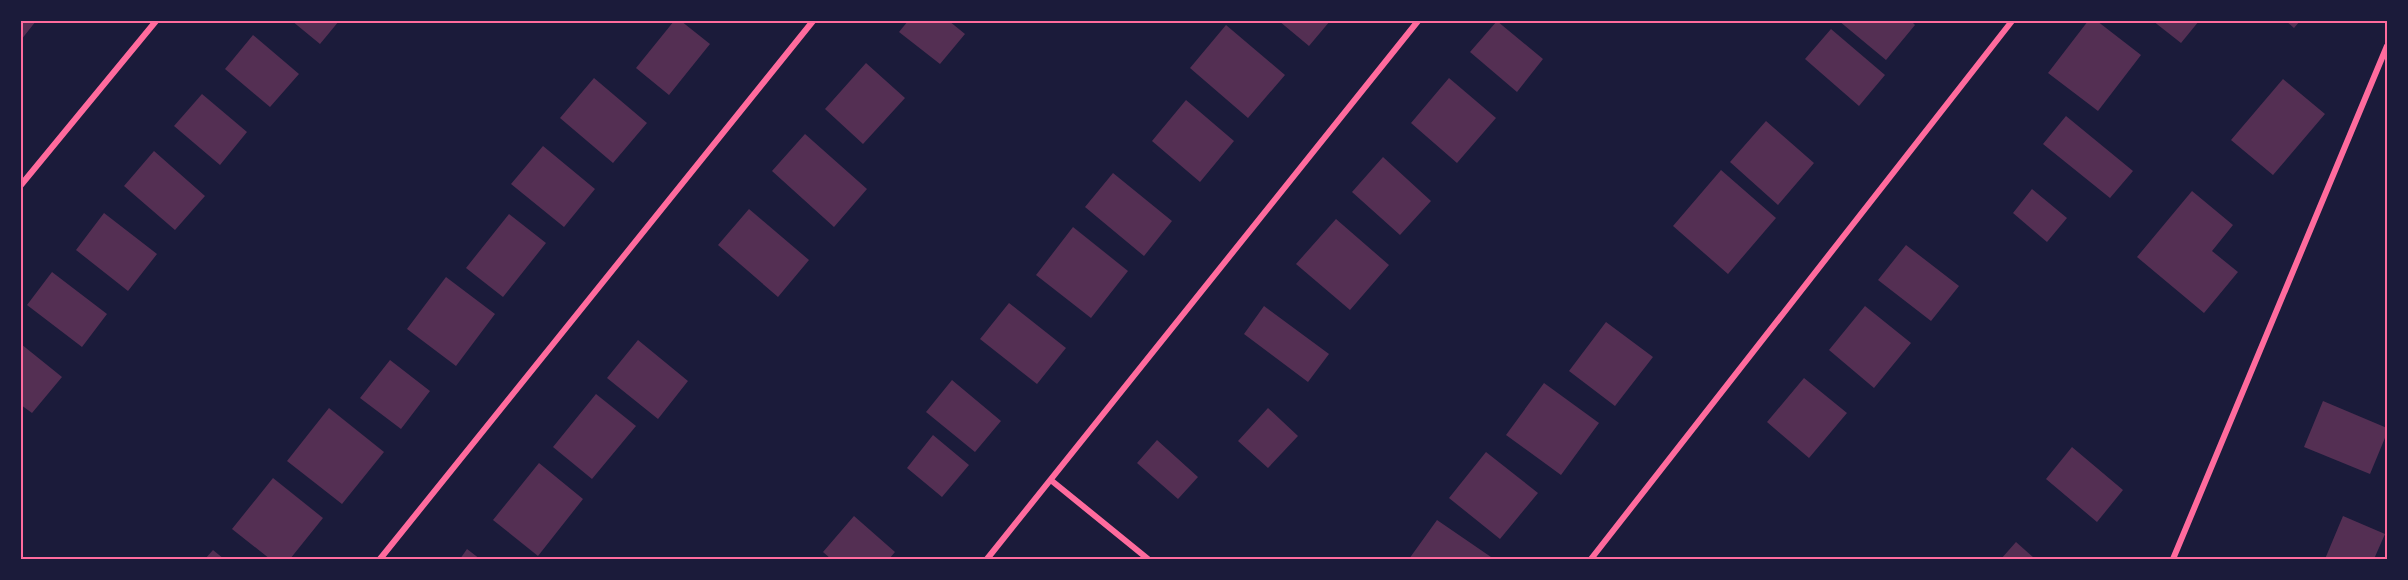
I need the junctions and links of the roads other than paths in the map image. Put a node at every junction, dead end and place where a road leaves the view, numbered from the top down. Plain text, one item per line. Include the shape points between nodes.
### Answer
1 (156, 21) edge
2 (813, 21) edge
3 (1418, 21) edge
4 (2012, 21) edge
5 (2387, 46) edge
6 (21, 185) edge
7 (1052, 481) junction
8 (380, 559) edge
9 (987, 559) edge
10 (1148, 559) edge
11 (1591, 559) edge
12 (2173, 559) edge

1 - 6 street
2 - 8 street
3 - 7 street
4 - 11 street
5 - 12 street
7 - 9 street
7 - 10 street

